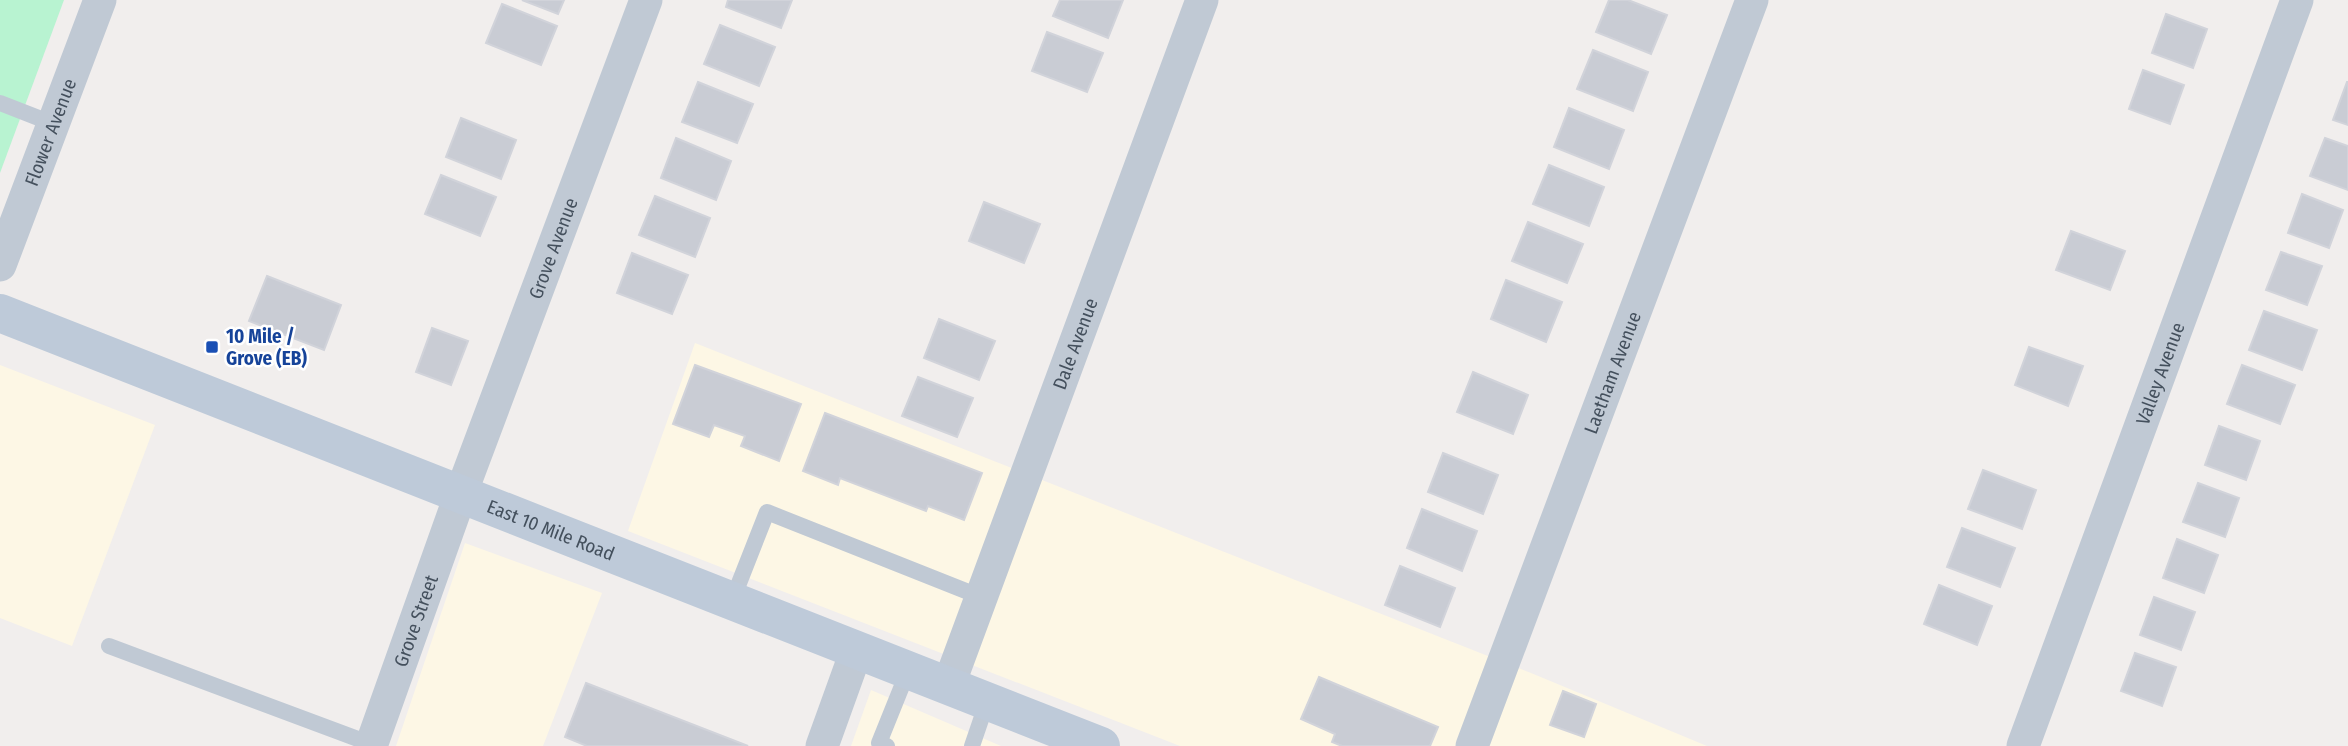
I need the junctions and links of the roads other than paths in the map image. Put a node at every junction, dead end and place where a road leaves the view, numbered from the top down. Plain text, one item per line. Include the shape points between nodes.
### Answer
1 (100, 0) edge
2 (646, 0) edge
3 (1202, 0) edge
4 (1752, 0) edge
5 (2297, 0) edge
6 (0, 103) edge
7 (54, 124) junction
8 (0, 265) edge
9 (0, 313) edge
10 (460, 496) junction
11 (981, 597) junction
12 (732, 601) junction
13 (109, 646) dead end
14 (857, 649) junction
15 (908, 671) junction
16 (948, 687) junction
17 (987, 702) junction
18 (373, 745) edge
19 (821, 746) edge
20 (887, 746) edge
21 (972, 746) edge
22 (1101, 746) edge
23 (1472, 746) edge
24 (2023, 746) edge

1 - 7 street, Flower Avenue
2 - 10 street, Grove Avenue
3 - 11 street, Dale Avenue
4 - 23 street, Laetham Avenue
5 - 24 street, Valley Avenue
6 - 7 lane
7 - 8 street, Flower Avenue
9 - 10 main road, East 10 Mile Road
10 - 12 main road, East 10 Mile Road
10 - 18 street, Grove Street
11 - 12 lane via 767,512
11 - 16 street, Dale Avenue
12 - 14 main road, East 10 Mile Road
13 - 18 lane
14 - 15 main road, East 10 Mile Road
14 - 19 street
15 - 16 main road, East 10 Mile Road
15 - 20 lane via 879,743
16 - 17 main road, East 10 Mile Road
17 - 21 lane
17 - 22 main road, East 10 Mile Road

